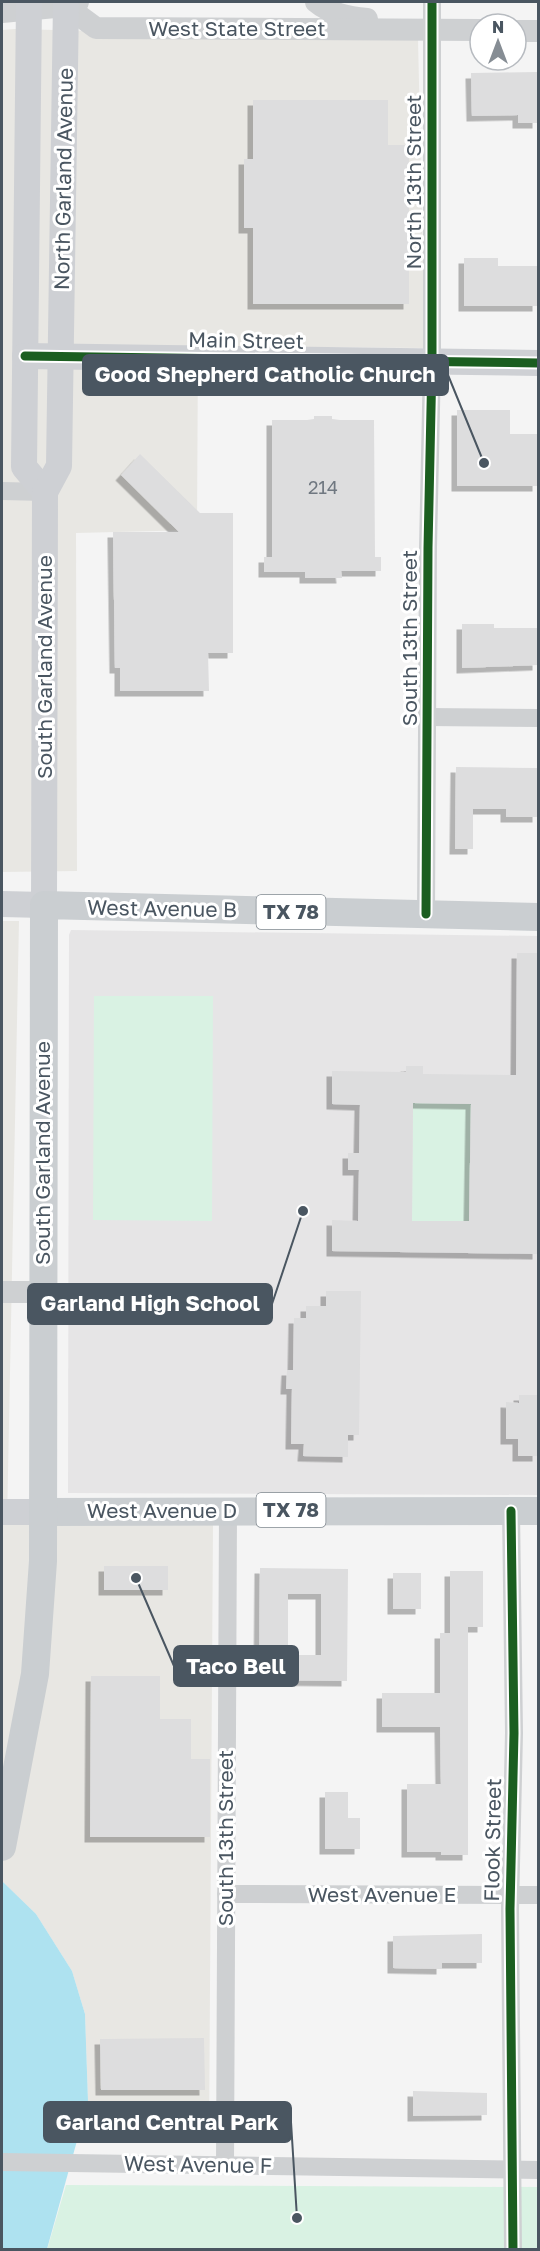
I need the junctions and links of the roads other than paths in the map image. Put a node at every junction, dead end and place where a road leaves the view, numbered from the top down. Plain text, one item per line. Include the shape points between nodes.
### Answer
1 (316, 2) edge
2 (432, 2) edge
3 (70, 3) edge
4 (29, 5) edge
5 (2, 12) edge
6 (431, 29) junction
7 (468, 30) edge
8 (26, 208) junction
9 (63, 259) junction
10 (25, 356) junction
11 (62, 357) junction
12 (432, 362) junction
13 (538, 363) edge
14 (2, 491) edge
15 (45, 492) junction
16 (427, 717) junction
17 (538, 718) edge
18 (2, 904) edge
19 (44, 905) junction
20 (426, 914) junction
21 (538, 917) edge
22 (2, 1292) edge
23 (42, 1292) junction
24 (228, 1511) junction
25 (525, 1511) edge
26 (2, 1512) edge
27 (43, 1512) junction
28 (3, 1840) edge
29 (226, 1894) junction
30 (510, 1895) junction
31 (538, 1895) edge
32 (2, 2162) edge
33 (225, 2165) junction
34 (512, 2170) junction
35 (538, 2170) edge
36 (513, 2250) edge

1 - 6 street via 348,16
2 - 6 street, North 13th Street
3 - 4 street
3 - 6 street, West State Street via 96,28
3 - 9 main road, North Garland Avenue
4 - 5 street
4 - 8 main road, North Garland Avenue
6 - 7 street, West State Street
6 - 12 street, North 13th Street
8 - 9 main road via 53,211
8 - 10 main road, North Garland Avenue
9 - 11 main road, North Garland Avenue
10 - 11 main road, Main Street
10 - 15 main road via 24,467
11 - 12 main road, Main Street
11 - 15 main road, South Garland Avenue via 60,466
12 - 13 main road, Main Street
12 - 16 street, South 13th Street
14 - 15 street
15 - 19 main road, South Garland Avenue
16 - 17 street
16 - 20 street, South 13th Street
18 - 19 main road, West Avenue B / TX 78
19 - 20 main road, West Avenue B / TX 78
19 - 23 main road, South Garland Avenue
20 - 21 main road, West Avenue B / TX 78
22 - 23 street
23 - 27 main road, South Garland Avenue
24 - 25 main road, West Avenue D / TX 78
24 - 27 main road, West Avenue D / TX 78
24 - 29 street, South 13th Street
25 - 30 street, Flook Street
26 - 27 main road, West Avenue D
27 - 28 main road, South Garland Avenue via 35,1674
29 - 30 street, West Avenue E
29 - 33 street, South 13th Street
30 - 31 street, West Avenue E
30 - 34 street, Flook Street
32 - 33 street, West Avenue F
33 - 34 street, West Avenue F
34 - 35 street, West Avenue F
34 - 36 street, Flook Street

